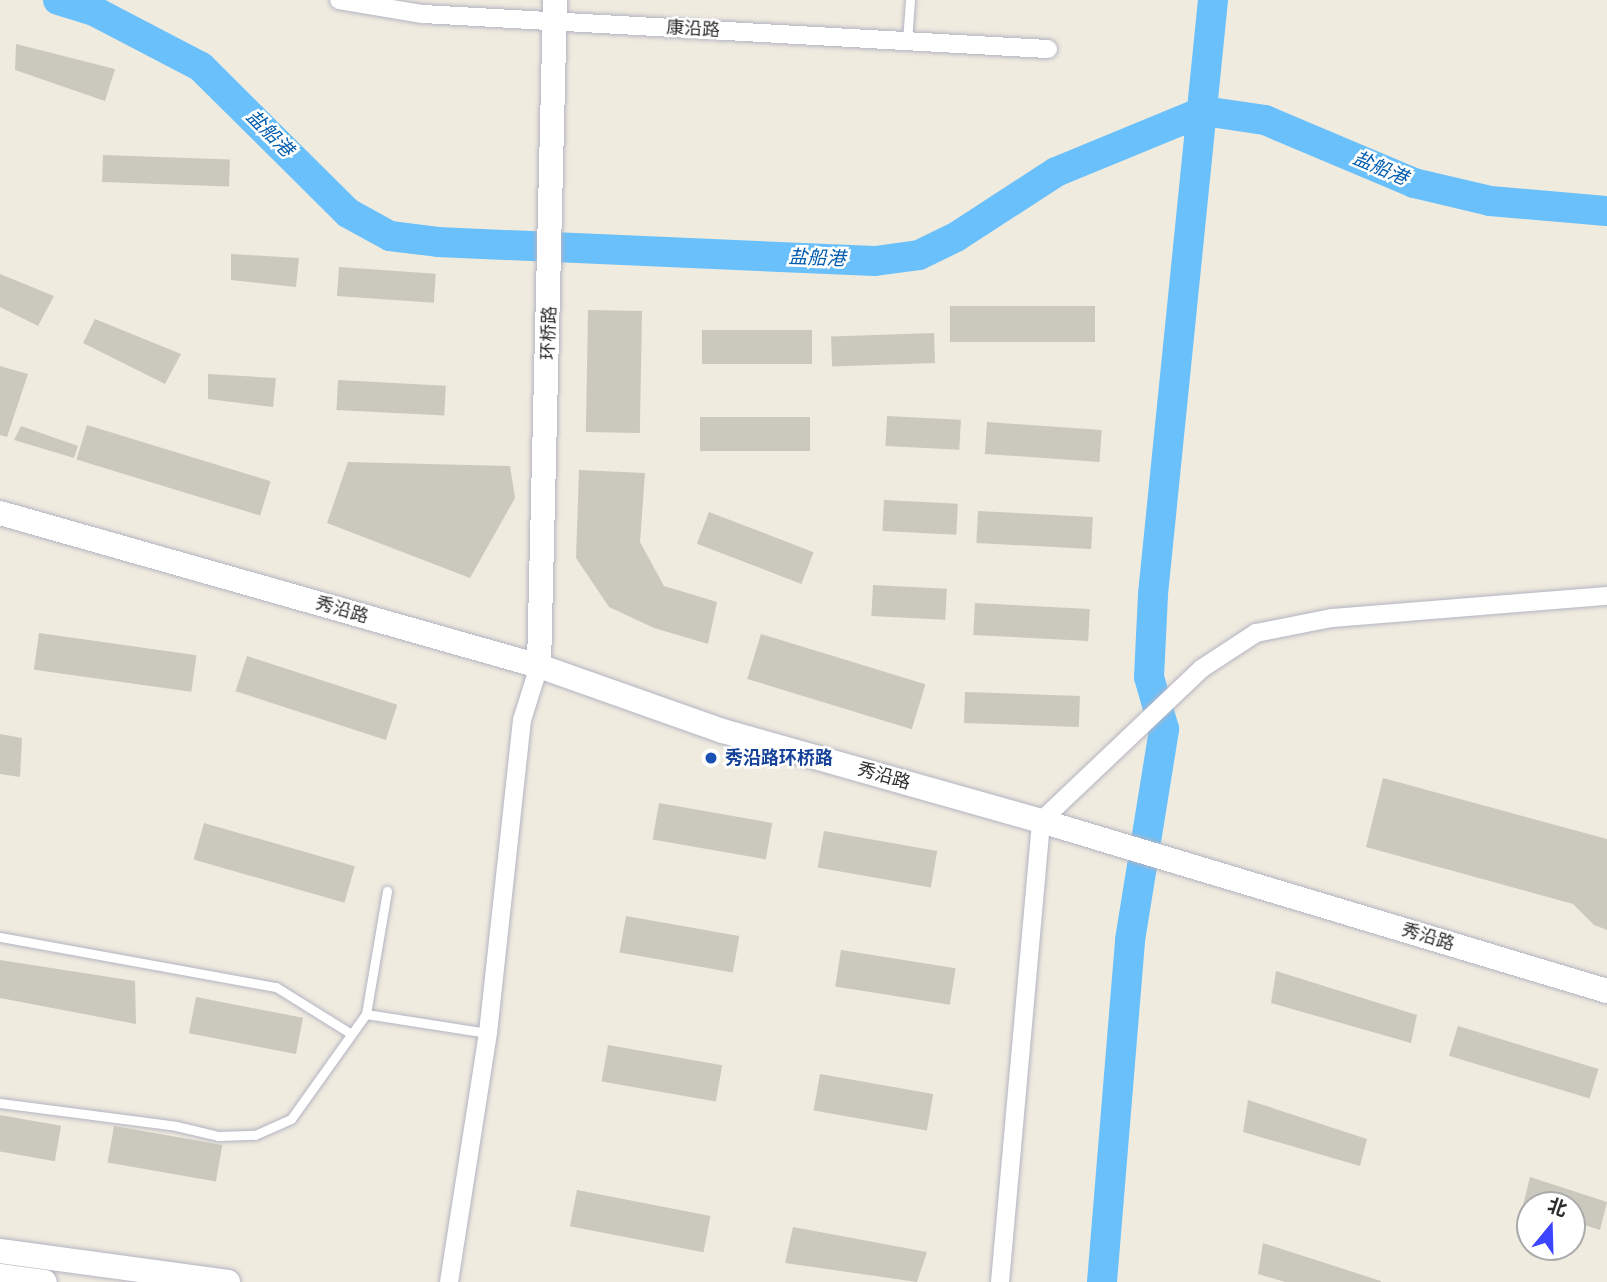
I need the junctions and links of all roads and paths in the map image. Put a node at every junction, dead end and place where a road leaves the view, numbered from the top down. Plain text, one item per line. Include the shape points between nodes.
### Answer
1 (340, 0) edge
2 (910, 0) edge
3 (555, 10) edge
4 (907, 41) junction
5 (1048, 49) dead end
6 (0, 513) edge
7 (1607, 596) edge
8 (539, 666) junction
9 (1041, 821) junction
10 (387, 891) dead end
11 (0, 937) edge
12 (1607, 991) edge
13 (366, 1014) junction
14 (350, 1033) junction
15 (488, 1033) junction
16 (0, 1103) edge
17 (0, 1251) edge
18 (0, 1276) edge
19 (45, 1282) edge
20 (228, 1282) edge
21 (449, 1282) edge
22 (1000, 1282) edge

1 - 3 street, 康沿路 via 423,13
2 - 4 lane
3 - 4 street, 康沿路
3 - 8 main road, 环桥路
4 - 5 street, 康沿路
6 - 8 main road, 秀沿路
7 - 9 street via 1332,618 1256,633 1201,669
8 - 9 main road, 秀沿路 via 723,731
8 - 15 street via 522,720
9 - 12 main road, 秀沿路
9 - 22 street
10 - 13 lane
11 - 14 lane via 276,987
13 - 14 lane
13 - 15 lane
14 - 16 lane via 291,1119 255,1135 218,1136 176,1126
15 - 21 street
17 - 20 main road
18 - 19 main road

